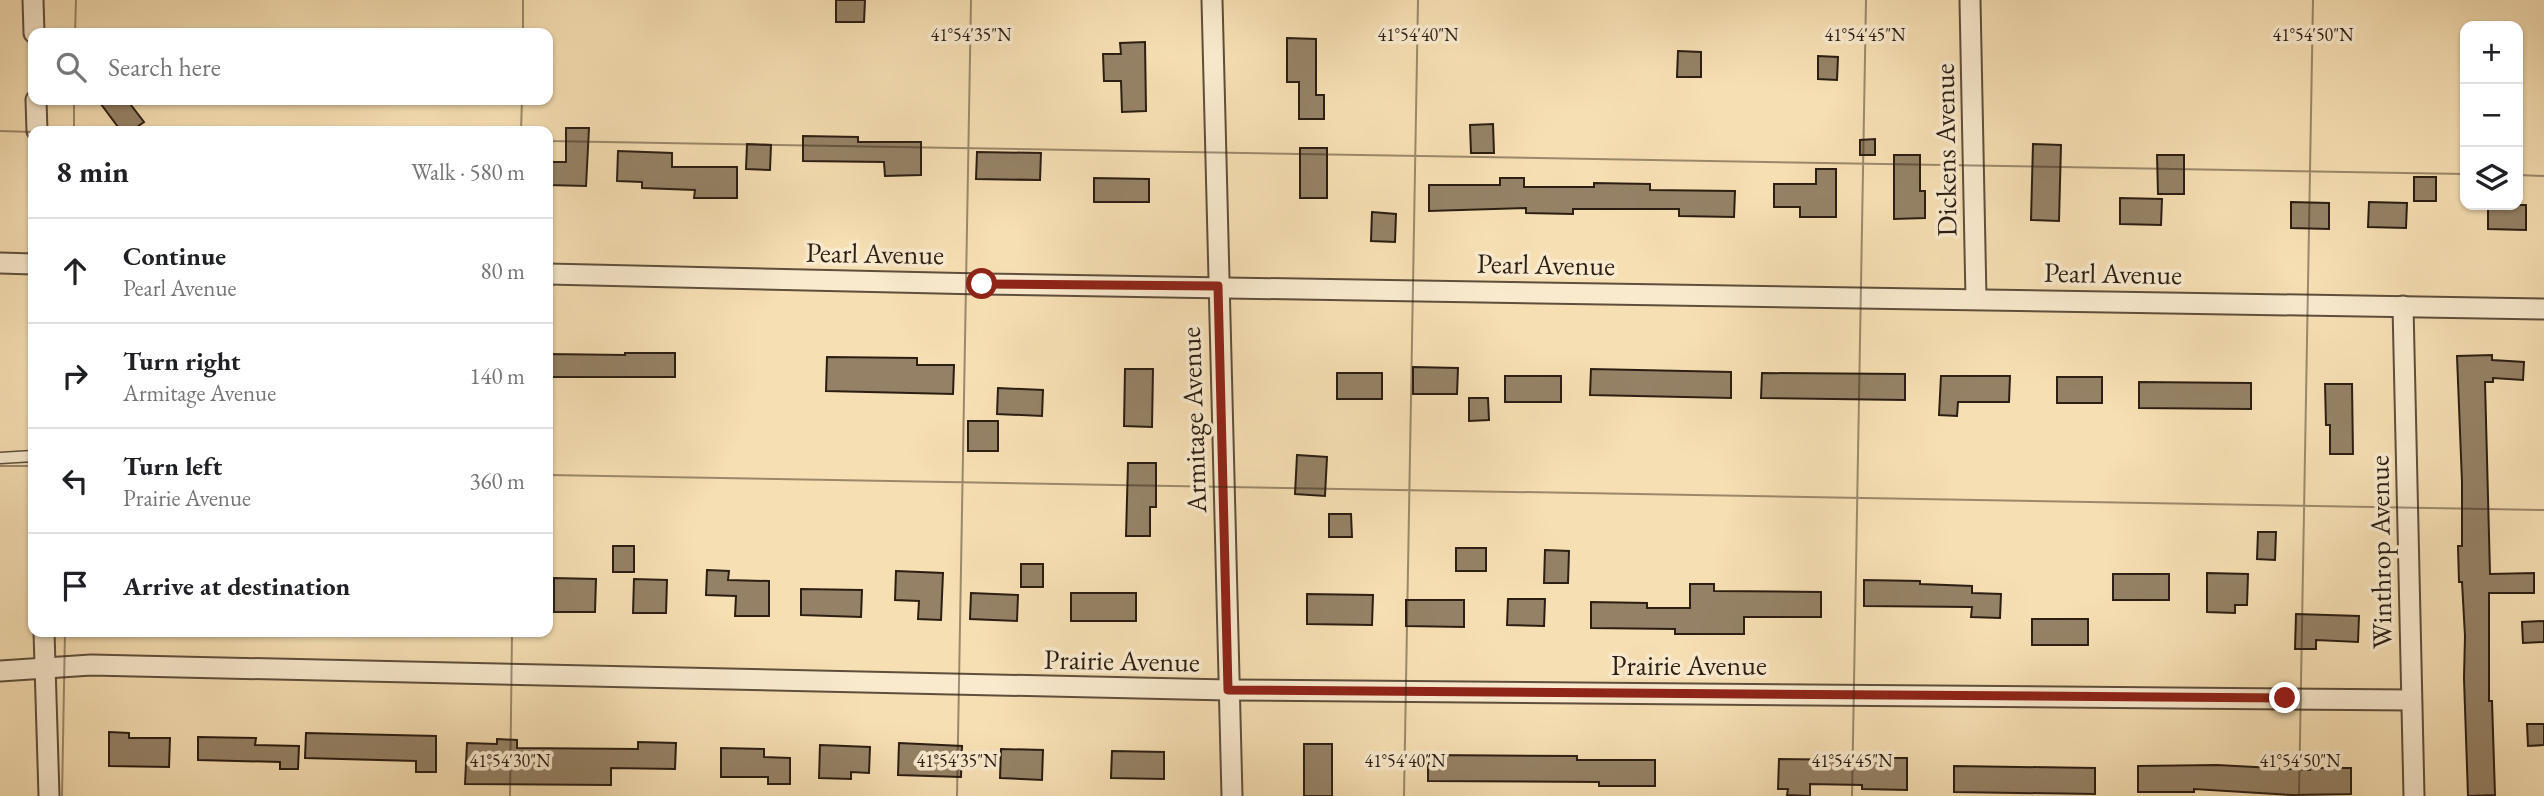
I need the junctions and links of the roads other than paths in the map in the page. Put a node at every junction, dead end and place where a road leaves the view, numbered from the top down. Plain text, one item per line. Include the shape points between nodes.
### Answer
1 (33, 0) edge
2 (1212, 0) edge
3 (1970, 0) edge
4 (34, 28) edge
5 (36, 105) edge
6 (37, 126) edge
7 (0, 263) edge
8 (28, 264) edge
9 (553, 274) edge
10 (1218, 286) junction
11 (1976, 299) junction
12 (2403, 306) junction
13 (2544, 309) edge
14 (28, 456) edge
15 (0, 458) edge
16 (44, 637) edge
17 (45, 669) junction
18 (0, 671) edge
19 (1228, 690) junction
20 (2411, 701) junction
21 (49, 796) edge
22 (1232, 796) edge
23 (2414, 796) edge

1 - 4 street
2 - 10 street, Armitage Avenue
3 - 11 street, Dickens Avenue
5 - 6 street
7 - 8 street
9 - 10 street, Pearl Avenue
10 - 11 street, Pearl Avenue
10 - 19 street, Armitage Avenue
11 - 12 street, Pearl Avenue
12 - 13 street, Pearl Avenue
12 - 20 street, Winthrop Avenue
14 - 15 lane
16 - 17 street
17 - 18 street, Prairie Avenue
17 - 19 street, Prairie Avenue via 91,665
17 - 21 street
19 - 20 street, Prairie Avenue
19 - 22 street, Armitage Avenue
20 - 23 street, Winthrop Avenue

